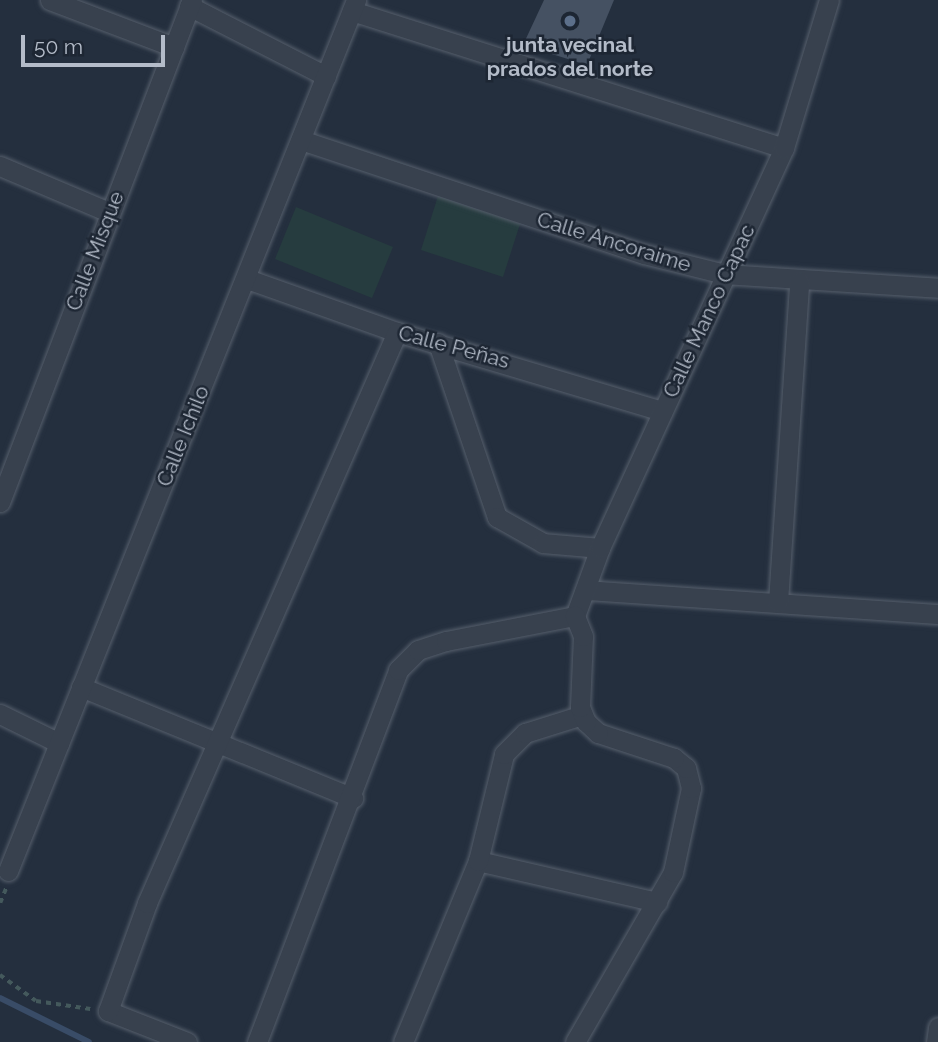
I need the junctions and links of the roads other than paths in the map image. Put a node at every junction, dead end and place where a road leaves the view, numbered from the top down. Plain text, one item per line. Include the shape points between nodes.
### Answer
1 (50, 0) edge
2 (829, 0) edge
3 (190, 3) edge
4 (354, 6) edge
5 (174, 47) junction
6 (326, 76) junction
7 (301, 140) junction
8 (784, 148) junction
9 (0, 166) edge
10 (109, 212) junction
11 (724, 274) junction
12 (247, 279) junction
13 (799, 282) junction
14 (938, 288) edge
15 (397, 332) junction
16 (438, 343) junction
17 (662, 411) junction
18 (0, 502) edge
19 (600, 548) junction
20 (586, 590) junction
21 (778, 602) junction
22 (938, 614) edge
23 (575, 616) junction
24 (81, 687) junction
25 (0, 714) edge
26 (582, 715) junction
27 (59, 743) junction
28 (215, 744) junction
29 (353, 798) junction
30 (478, 860) junction
31 (8, 871) dead end
32 (657, 902) junction
33 (938, 1027) edge
34 (187, 1042) edge
35 (257, 1042) edge
36 (403, 1042) edge
37 (575, 1042) edge
38 (936, 1042) edge

1 - 5 street
2 - 8 street, Calle Manco Capac
3 - 5 street, Calle Misque
3 - 6 street
4 - 6 street, Calle Ichilo
4 - 8 street
5 - 10 street, Calle Misque
6 - 7 street, Calle Ichilo
7 - 11 street, Calle Ancoraime via 644,254
7 - 12 street, Calle Ichilo
8 - 11 street, Calle Manco Capac
9 - 10 street
10 - 18 street, Calle Misque
11 - 13 street, Calle Ancoraime
11 - 17 street, Calle Manco Capac
12 - 15 street, Calle Peñas
12 - 24 street, Calle Ichilo
13 - 14 street, Calle Ancoraime
13 - 21 street
15 - 16 street, Calle Peñas
15 - 28 street
16 - 17 street, Calle Peñas
16 - 19 street via 496,517 543,543
17 - 19 street, Calle Manco Capac
19 - 20 street, Calle Manco Capac
20 - 21 street
20 - 23 street, Calle Manco Capac
21 - 22 street
23 - 26 street via 583,636
23 - 29 street via 418,650 398,670
24 - 27 street, Calle Ichilo
24 - 28 street
25 - 27 street
26 - 30 street via 525,733 504,754
26 - 32 street via 598,733 674,758 690,775 682,842
27 - 31 street, Calle Ichilo
28 - 29 street
28 - 34 street via 108,1011
29 - 35 street
30 - 32 street
30 - 36 street
32 - 37 street
33 - 38 street

